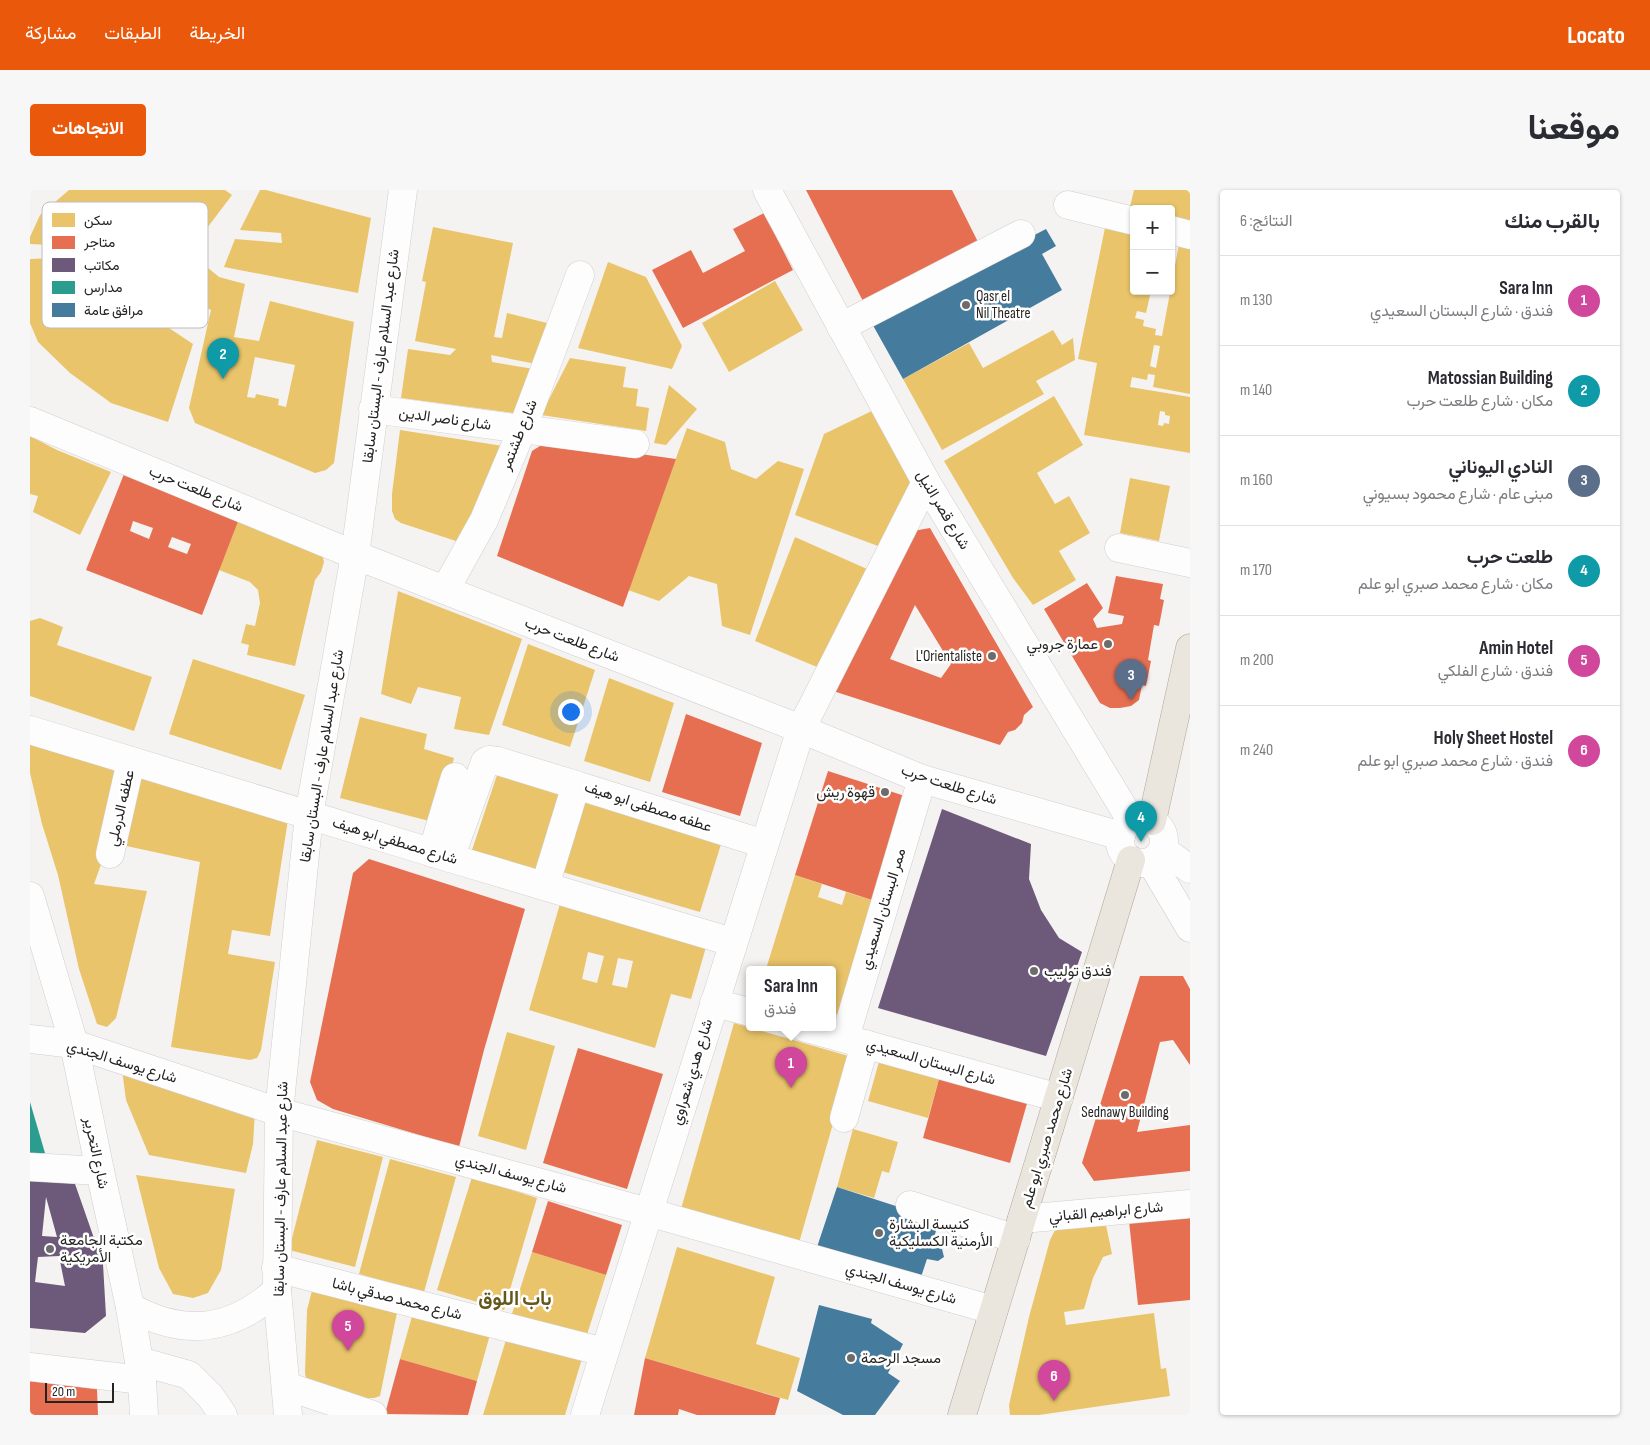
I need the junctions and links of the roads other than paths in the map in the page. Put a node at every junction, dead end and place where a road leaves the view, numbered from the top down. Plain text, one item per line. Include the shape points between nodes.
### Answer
1 (403, 190) edge
2 (767, 190) edge
3 (1068, 205) dead end
4 (1130, 220) edge
5 (1175, 231) edge
6 (1021, 234) dead end
7 (1190, 235) edge
8 (580, 276) dead end
9 (842, 327) junction
10 (374, 409) junction
11 (30, 421) edge
12 (522, 430) junction
13 (635, 444) dead end
14 (926, 482) junction
15 (1119, 548) dead end
16 (355, 555) junction
17 (1190, 563) edge
18 (445, 590) junction
19 (1190, 648) edge
20 (30, 730) edge
21 (801, 730) junction
22 (132, 761) junction
23 (455, 777) dead end
24 (922, 779) junction
25 (576, 785) junction
26 (309, 815) junction
27 (1142, 842) junction
28 (764, 844) junction
29 (110, 854) dead end
30 (441, 855) junction
31 (1190, 869) edge
32 (545, 886) junction
33 (30, 896) edge
34 (1190, 928) edge
35 (732, 942) junction
36 (714, 1003) junction
37 (746, 1011) edge
38 (817, 1031) edge
39 (30, 1039) edge
40 (855, 1041) junction
41 (74, 1044) junction
42 (1058, 1098) junction
43 (279, 1112) junction
44 (844, 1118) dead end
45 (30, 1167) edge
46 (100, 1171) junction
47 (1190, 1204) edge
48 (910, 1205) dead end
49 (648, 1212) junction
50 (1019, 1229) junction
51 (277, 1279) junction
52 (130, 1307) junction
53 (993, 1310) junction
54 (604, 1352) junction
55 (30, 1367) edge
56 (140, 1370) junction
57 (286, 1386) junction
58 (144, 1415) edge
59 (223, 1415) edge
60 (288, 1415) edge
61 (373, 1415) edge
62 (585, 1415) edge
63 (962, 1415) edge

1 - 10 street, شارع عبد السلام عارف - البستان سابقا
2 - 9 street, شارع قصر النيل
3 - 4 street
5 - 7 street
6 - 9 street
8 - 12 street, شارع طشتمر
9 - 14 street, شارع قصر النيل
10 - 12 street, شارع ناصر الدين
10 - 16 street, شارع عبد السلام عارف - البستان سابقا
11 - 16 street, شارع طلعت حرب
12 - 13 street, شارع ناصر الدين
12 - 18 street, شارع طشتمر via 484,520
14 - 21 street, شارع هدي شعراوي
14 - 27 street, شارع قصر النيل
15 - 17 street
16 - 18 street, شارع طلعت حرب
16 - 26 street, شارع عبد السلام عارف - البستان سابقا
18 - 21 street, شارع طلعت حرب
19 - 27 main road, شارع محمد صبري ابو علم
20 - 22 street, شارع مصطفي ابو هيف
21 - 24 street, شارع طلعت حرب
21 - 28 street, شارع هدي شعراوي
22 - 26 street, شارع مصطفي ابو هيف
22 - 29 street, عطفه الدرملي
23 - 30 street
24 - 27 street, شارع طلعت حرب
24 - 40 street, ممر البستان السعيدي
25 - 28 street, عطفه مصطفى ابو هيف
25 - 30 street via 503,762 485,762
25 - 32 street, عطفه مصطفى ابو هيف
26 - 30 street, شارع مصطفي ابو هيف
26 - 43 street, شارع عبد السلام عارف - البستان سابقا
27 - 31 street, شارع طلعت حرب
27 - 34 street, شارع قصر النيل
27 - 42 main road, شارع محمد صبري ابو علم
28 - 35 street, شارع هدي شعراوي
30 - 32 street, شارع مصطفي ابو هيف
32 - 35 street, شارع مصطفي ابو هيف
33 - 41 street, شارع التحرير
35 - 36 street, شارع هدي شعراوي
36 - 37 street
36 - 49 street, شارع هدي شعراوي
38 - 40 street, شارع البستان السعيدي
39 - 41 street, شارع يوسف الجندي
40 - 42 street, شارع البستان السعيدي
40 - 44 street, ممر البستان السعيدي
41 - 43 street, شارع يوسف الجندي
41 - 46 street, شارع التحرير
42 - 50 main road, شارع محمد صبري ابو علم
43 - 49 street, شارع يوسف الجندي
43 - 51 street, شارع عبد السلام عارف - البستان سابقا
45 - 46 street
46 - 52 street, شارع التحرير
47 - 50 street, شارع ابراهيم القباني
48 - 50 street
49 - 53 street, شارع يوسف الجندي
49 - 54 street, شارع هدي شعراوي
50 - 53 main road, شارع محمد صبري ابو علم
51 - 52 street via 262,1303 226,1322 207,1326 167,1323
51 - 54 street, شارع محمد صدقي باشا
51 - 57 street, شارع عبد السلام عارف - البستان سابقا
52 - 56 street, شارع التحرير
53 - 63 main road, شارع محمد صبري ابو علم
54 - 62 street, شارع هدي شعراوي
55 - 56 street
56 - 58 street, شارع التحرير
56 - 59 street via 189,1376 210,1396
57 - 60 street, شارع عبد السلام عارف - البستان سابقا
57 - 61 street

